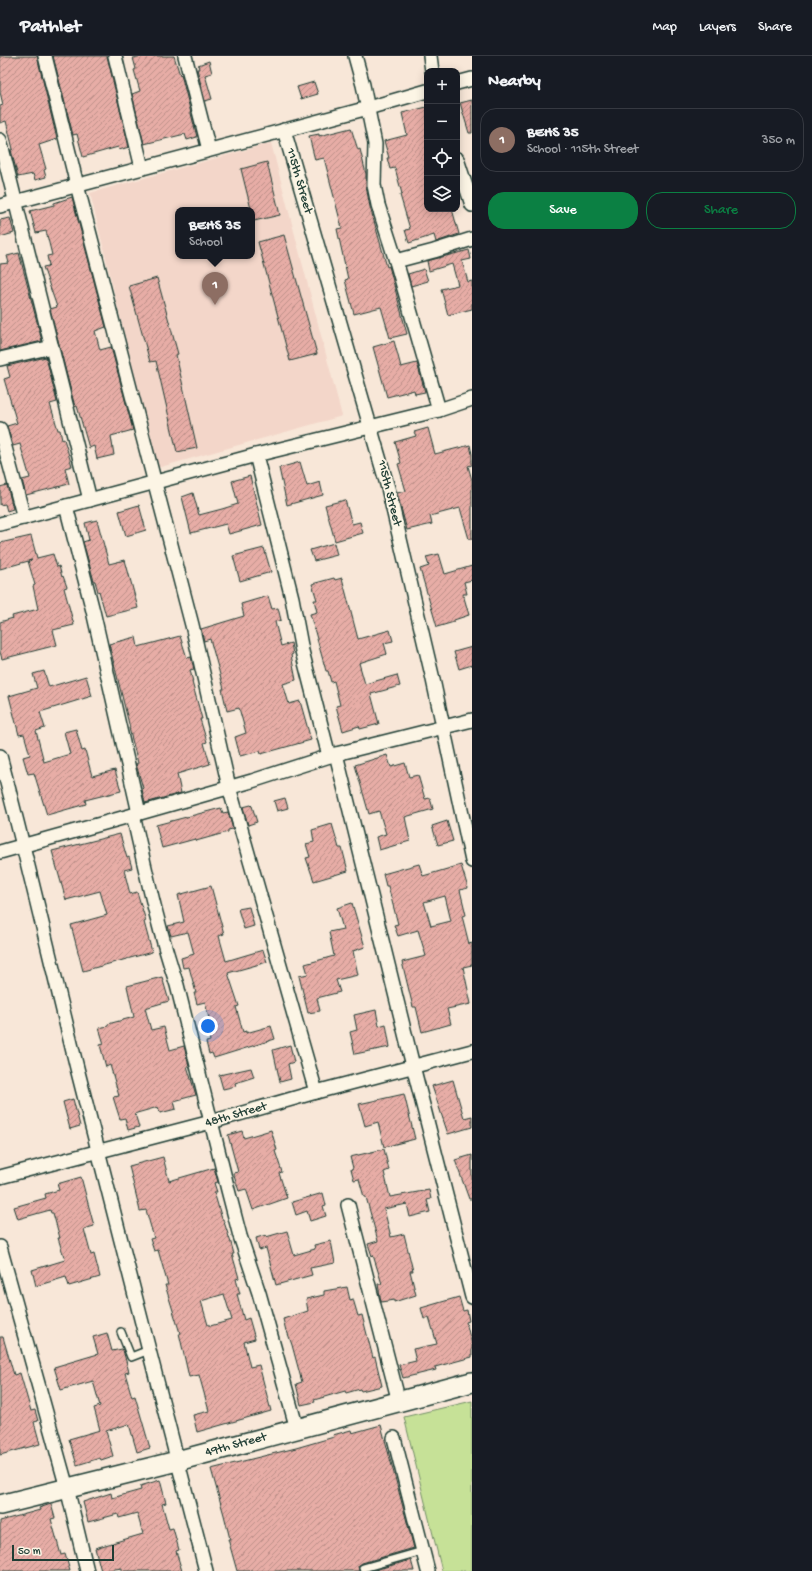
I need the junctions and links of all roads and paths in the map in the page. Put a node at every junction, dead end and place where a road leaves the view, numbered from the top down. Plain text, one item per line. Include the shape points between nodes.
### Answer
1 (45, 56) edge
2 (115, 56) edge
3 (185, 56) edge
4 (355, 56) edge
5 (430, 56) edge
6 (432, 68) edge
7 (472, 79) edge
8 (460, 82) edge
9 (424, 92) edge
10 (368, 108) junction
11 (284, 130) junction
12 (0, 140) edge
13 (209, 150) junction
14 (142, 168) junction
15 (460, 168) edge
16 (77, 185) junction
17 (16, 202) junction
18 (472, 205) edge
19 (0, 206) edge
20 (472, 239) edge
21 (396, 261) junction
22 (52, 347) junction
23 (0, 359) edge
24 (471, 404) edge
25 (439, 410) junction
26 (371, 426) junction
27 (0, 429) edge
28 (256, 455) junction
29 (155, 483) junction
30 (90, 500) junction
31 (66, 506) junction
32 (24, 518) junction
33 (0, 524) edge
34 (472, 720) edge
35 (443, 727) junction
36 (333, 755) junction
37 (0, 756) edge
38 (229, 787) junction
39 (136, 814) junction
40 (24, 846) junction
41 (0, 852) edge
42 (472, 860) edge
43 (472, 1052) edge
44 (413, 1066) junction
45 (316, 1092) junction
46 (211, 1122) junction
47 (98, 1151) junction
48 (0, 1178) edge
49 (348, 1205) dead end
50 (0, 1247) edge
51 (472, 1297) edge
52 (121, 1332) dead end
53 (149, 1350) junction
54 (472, 1382) edge
55 (399, 1402) junction
56 (297, 1429) junction
57 (394, 1438) dead end
58 (177, 1461) junction
59 (67, 1488) junction
60 (0, 1505) edge
61 (423, 1551) junction
62 (363, 1568) dead end
63 (87, 1571) edge
64 (206, 1571) edge
65 (428, 1571) edge

1 - 16 street
2 - 14 street
3 - 13 street
4 - 10 street
5 - 6 street
7 - 8 street
9 - 10 street
10 - 11 street
10 - 21 street via 375,144 375,192
11 - 13 street
11 - 26 street, 115th Street
12 - 17 street
13 - 14 street
14 - 16 street
15 - 18 street
16 - 17 street
16 - 29 street
17 - 19 street
17 - 22 street
20 - 21 street
21 - 25 street
22 - 23 street
22 - 30 street
24 - 25 street
25 - 26 street
26 - 28 street
26 - 35 street, 115th Street via 398,530
27 - 32 street
28 - 29 street
28 - 36 street via 292,598 302,651
29 - 30 street
29 - 38 street via 194,632
30 - 31 street
31 - 32 street
31 - 39 street via 94,610
32 - 33 street
34 - 35 street
35 - 36 street
35 - 42 street, 115th Street
36 - 38 street
36 - 44 street
37 - 40 street
38 - 39 street
38 - 45 street
39 - 40 street
39 - 46 street via 154,908 177,985
40 - 41 street
40 - 47 street
43 - 44 street, 48th Street
44 - 45 street, 48th Street
44 - 51 street
45 - 46 street, 48th Street
46 - 47 street, 48th Street
46 - 56 street via 240,1236 259,1293
47 - 48 street, 48th Street
47 - 53 street
49 - 55 street
50 - 59 street
52 - 53 lane via 131,1357
53 - 58 street
54 - 55 main road, 49th Street
55 - 56 main road, 49th Street
56 - 58 main road, 49th Street
57 - 61 street
58 - 59 main road, 49th Street
58 - 64 street
59 - 60 main road, 49th Street
59 - 63 street
61 - 62 lane
61 - 65 street

